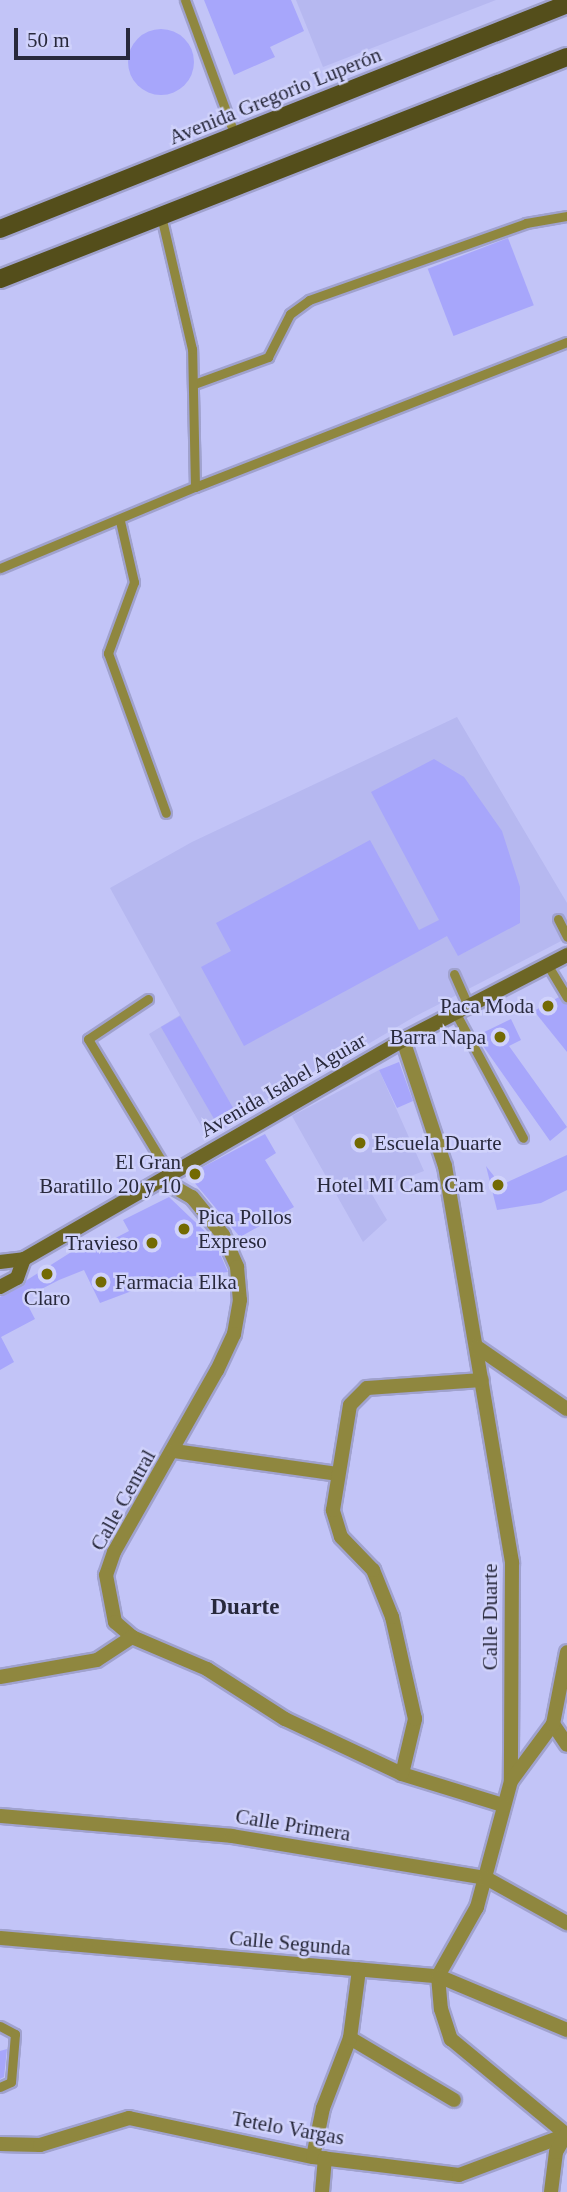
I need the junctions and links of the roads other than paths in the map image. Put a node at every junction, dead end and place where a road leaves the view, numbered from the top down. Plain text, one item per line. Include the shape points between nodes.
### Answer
1 (185, 0) edge
2 (567, 4) edge
3 (567, 57) edge
4 (235, 136) junction
5 (161, 215) junction
6 (567, 216) edge
7 (0, 229) edge
8 (0, 279) edge
9 (567, 342) edge
10 (194, 384) junction
11 (195, 487) junction
12 (120, 521) junction
13 (0, 568) edge
14 (166, 813) dead end
15 (558, 919) dead end
16 (567, 937) edge
17 (567, 955) edge
18 (547, 964) junction
19 (454, 974) dead end
20 (567, 997) edge
21 (148, 999) dead end
22 (468, 1005) junction
23 (455, 1012) junction
24 (403, 1040) junction
25 (523, 1138) dead end
26 (166, 1177) junction
27 (24, 1259) junction
28 (0, 1262) edge
29 (0, 1287) edge
30 (477, 1347) junction
31 (482, 1380) junction
32 (567, 1409) edge
33 (174, 1451) junction
34 (337, 1474) junction
35 (132, 1637) junction
36 (567, 1652) edge
37 (0, 1677) edge
38 (553, 1724) junction
39 (567, 1745) edge
40 (402, 1774) junction
41 (511, 1781) junction
42 (503, 1805) junction
43 (0, 1816) edge
44 (486, 1878) junction
45 (567, 1923) edge
46 (0, 1938) edge
47 (359, 1970) junction
48 (438, 1976) junction
49 (0, 2026) edge
50 (567, 2030) edge
51 (350, 2038) junction
52 (0, 2061) edge
53 (13, 2061) junction
54 (0, 2087) edge
55 (454, 2101) dead end
56 (567, 2135) edge
57 (0, 2144) edge
58 (319, 2157) junction
59 (322, 2192) edge
60 (551, 2192) edge

1 - 4 lane
2 - 4 main road, Avenida Gregorio Luperón
3 - 5 main road
4 - 7 main road, Avenida Gregorio Luperón
5 - 8 main road
5 - 10 lane
6 - 10 lane via 526,223 309,300 290,314 268,357
9 - 11 lane
10 - 11 lane
11 - 12 lane
12 - 13 lane
12 - 14 lane via 134,582 108,653
15 - 16 lane
17 - 18 main road, Avenida Isabel Aguiar
18 - 20 lane
18 - 22 main road, Avenida Isabel Aguiar
19 - 22 lane
21 - 26 lane via 88,1039
22 - 23 main road, Avenida Isabel Aguiar
23 - 24 main road, Avenida Isabel Aguiar
23 - 25 lane
24 - 26 main road, Avenida Isabel Aguiar
24 - 30 street, Calle Duarte via 445,1166
26 - 27 main road, Avenida Isabel Aguiar
26 - 33 street, Calle Central via 192,1197 223,1235 237,1267 240,1300 234,1334
27 - 28 main road, Avenida Isabel Aguiar
27 - 29 main road, Avenida Isabel Aguiar via 17,1278
30 - 31 street, Calle Duarte
30 - 32 street
31 - 34 street via 361,1391 350,1405
31 - 41 street, Calle Duarte via 512,1562
33 - 34 street
33 - 35 street, Calle Central via 106,1575 115,1622
34 - 40 street via 336,1523 381,1585 412,1693 415,1719
35 - 37 street via 71,1667
35 - 40 street via 207,1669 285,1719
36 - 38 street
38 - 39 street
38 - 41 street
40 - 42 street
41 - 42 street, Calle Duarte
42 - 44 street, Calle Duarte
43 - 44 street, Calle Primera via 232,1836
44 - 45 street, Calle Primera
44 - 48 street, Calle Duarte
46 - 47 street, Calle Segunda
47 - 48 street, Calle Segunda
47 - 51 street
48 - 50 street, Calle Segunda
48 - 56 street via 451,2039
49 - 53 lane via 15,2034
51 - 55 street
51 - 58 street via 323,2108
52 - 53 lane
53 - 54 lane via 9,2085
56 - 58 street, Tetelo Vargas via 459,2175
56 - 60 street via 556,2152
57 - 58 street, Tetelo Vargas via 40,2145 129,2118
58 - 59 street

